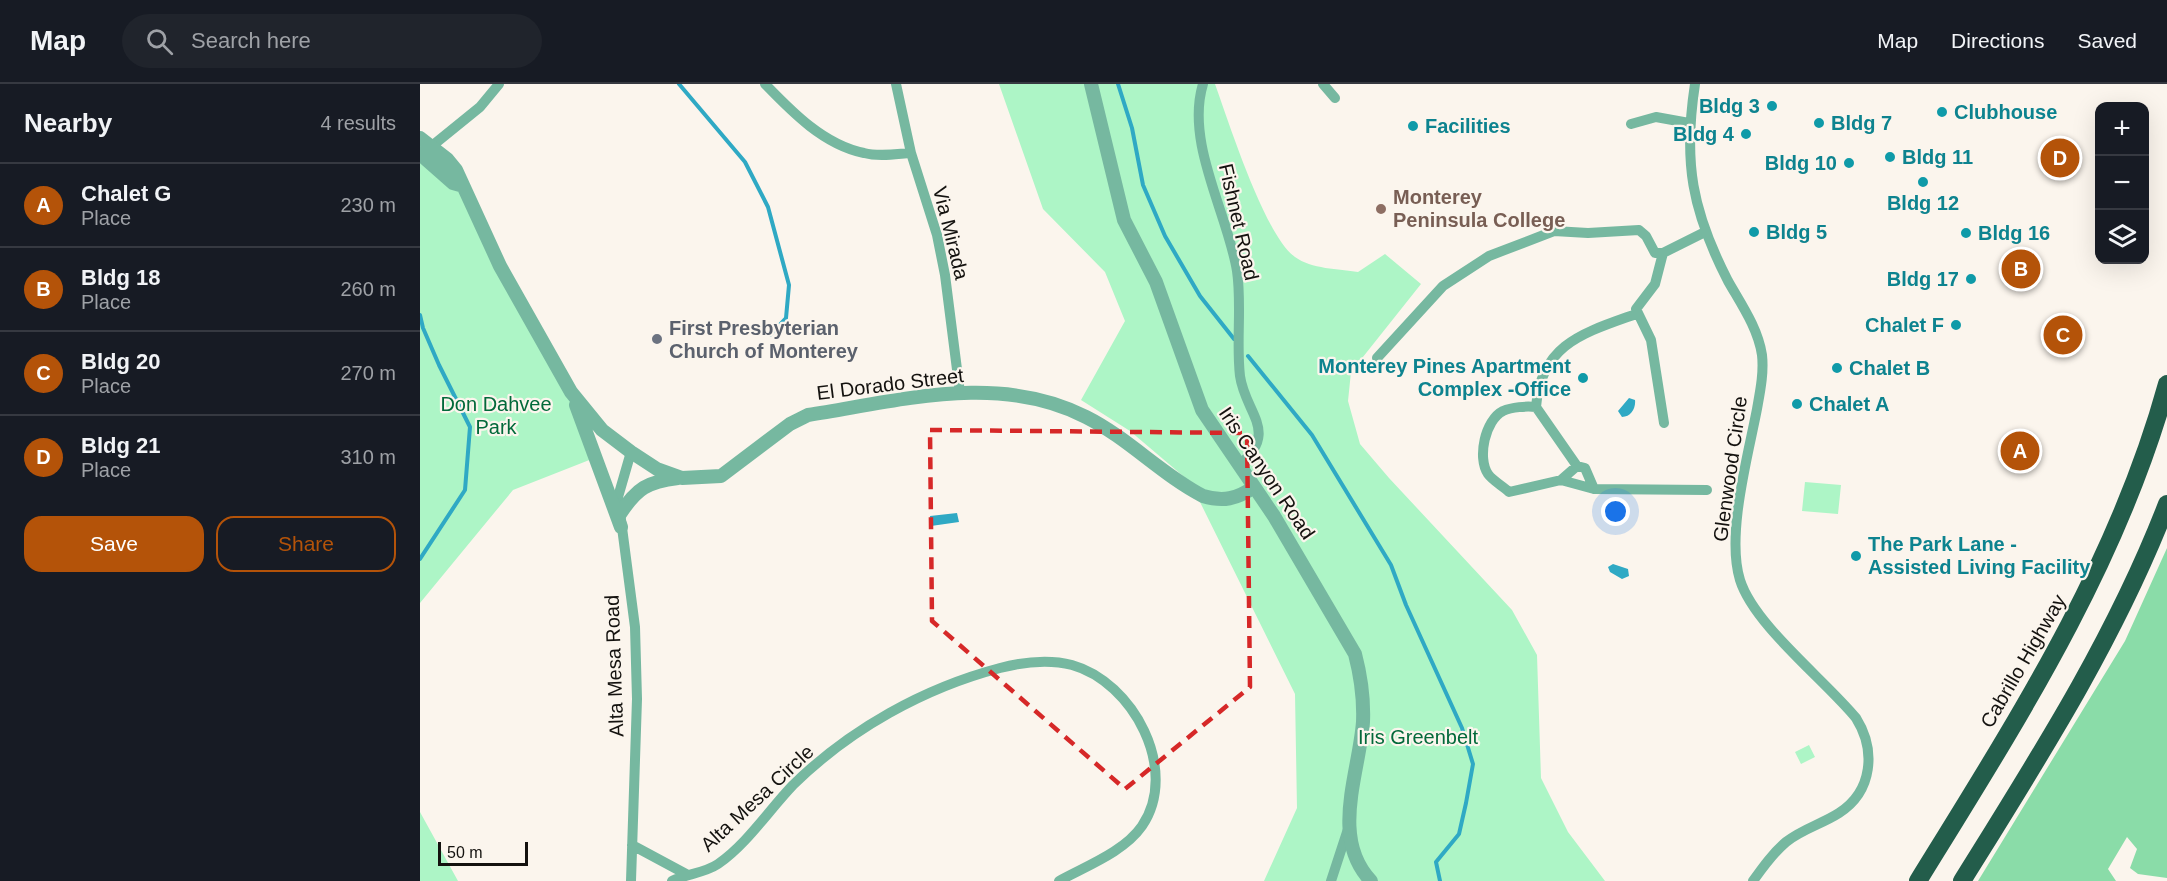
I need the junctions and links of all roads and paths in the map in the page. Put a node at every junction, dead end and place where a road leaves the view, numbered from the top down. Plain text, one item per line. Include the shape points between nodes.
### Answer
1 (499, 84) edge
2 (765, 84) edge
3 (896, 84) edge
4 (1091, 84) edge
5 (1203, 84) edge
6 (1323, 84) edge
7 (1695, 84) edge
8 (1335, 98) dead end
9 (1689, 123) junction
10 (1631, 124) dead end
11 (420, 138) edge
12 (426, 147) edge
13 (911, 153) junction
14 (420, 154) edge
15 (460, 185) junction
16 (1705, 232) junction
17 (1663, 254) junction
18 (1636, 314) junction
19 (1377, 358) dead end
20 (2167, 384) edge
21 (571, 392) junction
22 (960, 393) junction
23 (1536, 407) junction
24 (1664, 423) dead end
25 (631, 452) junction
26 (1239, 465) junction
27 (1577, 466) junction
28 (682, 478) junction
29 (1561, 480) junction
30 (1254, 487) junction
31 (1594, 489) junction
32 (1707, 490) dead end
33 (2167, 504) edge
34 (621, 521) junction
35 (1348, 829) junction
36 (632, 845) junction
37 (686, 874) junction
38 (631, 881) edge
39 (672, 881) edge
40 (1059, 881) edge
41 (1331, 881) edge
42 (1371, 881) edge
43 (1753, 881) edge
44 (1918, 881) edge
45 (1962, 881) edge

1 - 12 street via 480,107
2 - 13 street via 790,110 844,148 866,154
3 - 13 street, Via Mirada
4 - 26 street, Iris Canyon Road via 1124,220 1155,282 1202,410
5 - 26 street, Fishnet Road via 1203,143 1237,271 1240,378 1259,430 1256,448
6 - 8 street
7 - 9 street, Glenwood Circle
9 - 10 street via 1656,117
9 - 16 street, Glenwood Circle via 1692,185
11 - 12 street, El Dorado Street
12 - 15 street, El Dorado Street via 456,170
13 - 22 street, Via Mirada via 937,235
14 - 15 street, El Dorado Street
15 - 21 street, El Dorado Street via 511,287
16 - 17 street
16 - 43 street, Glenwood Circle via 1751,322 1762,356 1759,398 1736,531 1740,579 1757,612 1856,718 1866,737 1870,759 1861,789 1848,807 1786,842
17 - 18 street via 1659,276 1637,306
17 - 19 street via 1655,253 1639,230 1554,231 1504,249 1443,286
18 - 23 street via 1586,333 1560,349 1542,372
18 - 24 street via 1651,340
20 - 44 highway, Cabrillo Highway via 2135,483 2083,603 2037,688
21 - 25 street, El Dorado Street via 602,430
21 - 34 street
22 - 28 street, El Dorado Street via 808,415 721,476
22 - 30 street, El Dorado Street via 1023,396 1085,416 1203,496 1218,500 1234,498
23 - 27 street
23 - 29 street via 1503,411 1492,422 1483,458 1488,473 1509,492
25 - 28 street, El Dorado Street via 657,469
25 - 34 street, Alta Mesa Road via 618,497
26 - 30 street, Iris Canyon Road
27 - 29 street
27 - 31 street via 1585,468
28 - 34 street via 650,483 637,491
29 - 31 street
30 - 35 street, Iris Canyon Road via 1355,654 1361,677 1363,723
31 - 32 street
33 - 45 highway via 2100,652
34 - 36 street, Alta Mesa Road via 635,627 637,678
35 - 41 street
35 - 42 street, Iris Canyon Road via 1355,858
36 - 37 street
36 - 38 street, Alta Mesa Road
37 - 39 street, Alta Mesa Circle
37 - 40 street, Alta Mesa Circle via 717,865 813,767 874,723 976,675 1040,662 1072,665 1087,671 1123,698 1142,724 1153,762 1154,796 1142,826 1124,844

